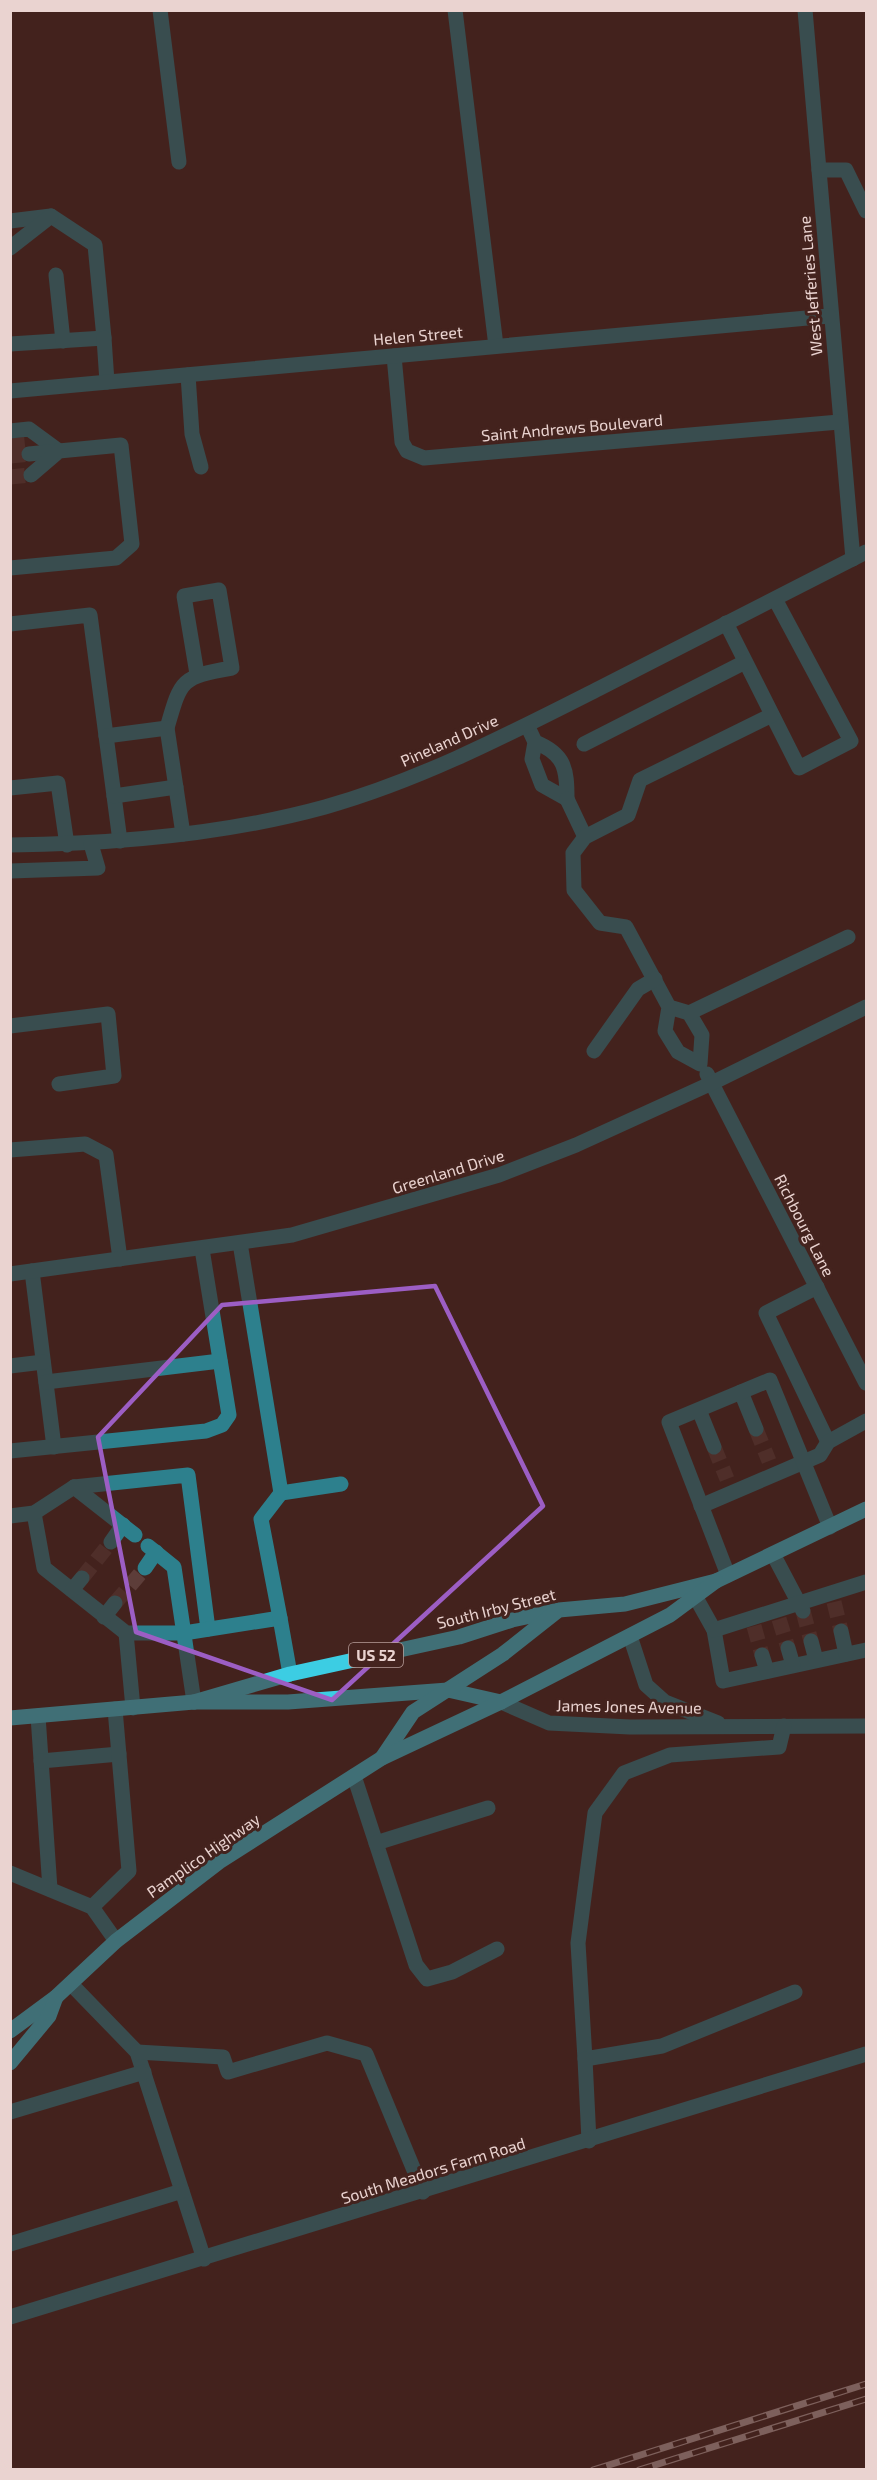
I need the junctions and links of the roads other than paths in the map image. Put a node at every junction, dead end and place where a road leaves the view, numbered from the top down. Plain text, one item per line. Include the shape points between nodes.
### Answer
1 (160, 10) edge
2 (455, 10) edge
3 (805, 10) edge
4 (179, 162) dead end
5 (819, 170) junction
6 (867, 211) edge
7 (51, 216) junction
8 (10, 221) edge
9 (10, 248) edge
10 (56, 275) dead end
11 (830, 316) junction
12 (104, 338) junction
13 (63, 341) junction
14 (10, 344) edge
15 (496, 346) junction
16 (394, 356) junction
17 (188, 375) junction
18 (106, 382) junction
19 (10, 391) edge
20 (839, 422) junction
21 (10, 431) edge
22 (59, 451) junction
23 (201, 467) dead end
24 (867, 552) edge
25 (852, 559) junction
26 (10, 568) edge
27 (775, 598) junction
28 (726, 623) junction
29 (10, 624) edge
30 (745, 662) junction
31 (197, 674) junction
32 (772, 715) junction
33 (527, 725) junction
34 (167, 728) junction
35 (106, 736) junction
36 (535, 742) junction
37 (584, 744) dead end
38 (176, 787) junction
39 (10, 788) edge
40 (114, 796) junction
41 (567, 799) junction
42 (183, 834) junction
43 (585, 837) junction
44 (120, 841) junction
45 (91, 844) junction
46 (10, 845) edge
47 (67, 845) junction
48 (10, 871) edge
49 (848, 937) dead end
50 (655, 979) junction
51 (867, 1006) edge
52 (669, 1007) junction
53 (689, 1013) junction
54 (10, 1026) edge
55 (594, 1051) dead end
56 (700, 1064) junction
57 (712, 1083) junction
58 (59, 1084) dead end
59 (10, 1150) edge
60 (240, 1243) junction
61 (202, 1249) junction
62 (120, 1259) junction
63 (32, 1271) junction
64 (10, 1274) edge
65 (817, 1287) junction
66 (220, 1361) junction
67 (43, 1362) junction
68 (10, 1366) edge
69 (46, 1382) junction
70 (867, 1383) edge
71 (741, 1392) junction
72 (699, 1410) junction
73 (867, 1421) edge
74 (756, 1429) tunnel mouth
75 (828, 1442) junction
76 (54, 1447) junction
77 (714, 1447) tunnel mouth
78 (10, 1451) edge
79 (803, 1463) junction
80 (727, 1479) tunnel mouth
81 (341, 1484) dead end
82 (74, 1486) junction
83 (281, 1493) junction
84 (732, 1493) junction
85 (701, 1506) junction
86 (866, 1512) edge
87 (34, 1514) junction
88 (10, 1516) edge
89 (830, 1527) junction
90 (111, 1542) tunnel mouth
91 (773, 1554) junction
92 (145, 1568) tunnel mouth
93 (82, 1578) tunnel mouth
94 (722, 1578) junction
95 (867, 1582) edge
96 (72, 1590) junction
97 (695, 1596) junction
98 (115, 1604) tunnel mouth
99 (802, 1607) junction
100 (559, 1610) junction
101 (104, 1617) junction
102 (280, 1618) junction
103 (208, 1629) junction
104 (714, 1630) junction
105 (841, 1631) tunnel mouth
106 (126, 1633) junction
107 (184, 1633) junction
108 (630, 1636) junction
109 (811, 1641) tunnel mouth
110 (788, 1647) tunnel mouth
111 (867, 1650) edge
112 (846, 1654) junction
113 (762, 1655) tunnel mouth
114 (816, 1660) junction
115 (793, 1665) junction
116 (767, 1671) junction
117 (290, 1674) junction
118 (448, 1690) junction
119 (194, 1702) junction
120 (501, 1702) junction
121 (133, 1708) junction
122 (115, 1709) junction
123 (38, 1716) junction
124 (10, 1718) edge
125 (726, 1726) junction
126 (784, 1726) junction
127 (867, 1726) edge
128 (119, 1754) junction
129 (382, 1758) junction
130 (41, 1761) junction
131 (354, 1776) junction
132 (488, 1808) dead end
133 (376, 1843) junction
134 (10, 1873) edge
135 (50, 1889) junction
136 (92, 1907) junction
137 (116, 1941) junction
138 (497, 1949) dead end
139 (71, 1984) junction
140 (795, 1992) dead end
141 (56, 1997) junction
142 (10, 2031) edge
143 (137, 2052) junction
144 (867, 2054) edge
145 (585, 2059) junction
146 (10, 2063) edge
147 (144, 2072) junction
148 (10, 2112) edge
149 (589, 2140) junction
150 (182, 2191) junction
151 (423, 2192) junction
152 (10, 2244) edge
153 (204, 2259) junction
154 (10, 2317) edge

1 - 4 street
2 - 15 street
3 - 5 street, West Jefferies Lane
5 - 6 street via 846,170
5 - 11 street, West Jefferies Lane
7 - 8 street
7 - 9 street
7 - 12 street via 95,245
10 - 13 street
11 - 15 street, Helen Street
11 - 20 street, West Jefferies Lane
12 - 13 street
12 - 18 street
13 - 14 street
15 - 16 street, Helen Street
16 - 17 street, Helen Street
16 - 20 street, Saint Andrews Boulevard via 402,442 407,451 424,458
17 - 18 street, Helen Street
17 - 23 street via 192,434
18 - 19 street, Helen Street
20 - 25 street, West Jefferies Lane
21 - 22 street via 29,429
22 - 22 street via 30,460
22 - 26 street via 122,445 132,544 116,558
24 - 25 street, Pineland Drive
25 - 27 street, Pineland Drive
27 - 28 street, Pineland Drive
27 - 32 street via 851,741 799,768
28 - 30 street
28 - 33 street, Pineland Drive
29 - 35 street via 90,615
30 - 32 street
30 - 37 street
31 - 31 street via 184,596 219,590 232,668
31 - 34 street via 178,689
32 - 43 street via 640,780 628,815
33 - 36 street
33 - 42 street, Pineland Drive via 385,788 326,807
34 - 35 street
34 - 38 street
35 - 40 street
36 - 41 street via 551,748 567,771
36 - 41 street via 532,759 543,785
38 - 40 street
38 - 42 street
39 - 47 street via 58,783
40 - 44 street
41 - 43 street
42 - 44 street, Pineland Drive
43 - 50 street via 573,854 574,890 600,923 626,927
44 - 45 street, Pineland Drive
45 - 47 street, Pineland Drive
45 - 48 street via 98,868
46 - 47 street, Pineland Drive
49 - 53 street
50 - 52 street
50 - 55 street via 638,989
51 - 57 street, Greenland Drive
52 - 53 street
52 - 56 street via 665,1031 678,1052
53 - 56 street via 702,1035
54 - 58 street via 108,1014 114,1076
56 - 57 street, Richbourg Lane
57 - 60 street, Greenland Drive via 499,1175 292,1235
57 - 65 street, Richbourg Lane
59 - 62 street via 85,1144 106,1155
60 - 61 street, Greenland Drive
60 - 83 street
61 - 62 street, Greenland Drive
61 - 66 street
62 - 63 street, Greenland Drive
63 - 64 street, Greenland Drive
63 - 67 street
65 - 70 street, Richbourg Lane
65 - 75 street via 766,1313
66 - 69 street
66 - 76 street via 229,1415 222,1425 206,1431
67 - 68 street
67 - 69 street
69 - 76 street
71 - 72 street
71 - 74 street
71 - 79 street via 770,1380
72 - 77 street
72 - 85 street via 669,1422
73 - 75 street
75 - 79 street via 820,1455
76 - 78 street
79 - 84 street via 772,1468
79 - 89 street
80 - 84 street
81 - 83 street
82 - 87 street
82 - 90 street via 129,1530
82 - 103 street via 188,1475
83 - 102 street via 261,1519
84 - 85 street
85 - 94 street
86 - 89 main road, South Irby Street / US 52
87 - 88 street
87 - 96 street via 44,1568
89 - 91 main road, South Irby Street / US 52
91 - 94 main road, South Irby Street / US 52
91 - 99 street
92 - 107 street via 152,1549 174,1567
93 - 96 street
94 - 97 main road, Pamplico Highway
94 - 100 main road, South Irby Street / US 52 via 625,1604
95 - 99 street
96 - 101 street
97 - 104 street
97 - 108 main road, Pamplico Highway via 670,1615
98 - 101 street
99 - 104 street
100 - 117 main road, South Irby Street / US 52 via 459,1637
100 - 118 main road, Pamplico Highway
101 - 106 street
102 - 103 street
102 - 117 street
103 - 107 street
104 - 116 street via 723,1681
105 - 112 street
106 - 107 street
106 - 121 street
107 - 119 street
108 - 120 main road, Pamplico Highway
108 - 125 street, James Jones Avenue via 646,1685 664,1702
109 - 114 street
110 - 115 street
111 - 112 street
112 - 114 street
113 - 116 street
114 - 115 street
115 - 116 street
117 - 119 main road, South Irby Street / US 52
118 - 119 main road, South Irby Street / US 52 via 288,1702
118 - 120 main road, South Irby Street / US 52
118 - 129 main road, Pamplico Highway via 412,1712
119 - 121 main road, South Irby Street / US 52
120 - 125 street, James Jones Avenue via 549,1723
120 - 129 main road, Pamplico Highway
121 - 122 main road, South Irby Street / US 52
122 - 123 main road, South Irby Street / US 52
122 - 128 street
123 - 124 main road, South Irby Street / US 52
123 - 130 street
125 - 126 street, James Jones Avenue
126 - 127 street, James Jones Avenue
126 - 145 street via 779,1747 670,1755 624,1773 595,1813 578,1942
128 - 130 street
128 - 136 street via 129,1871
129 - 131 main road, Pamplico Highway
130 - 135 street
131 - 133 street
131 - 137 main road, Pamplico Highway via 219,1862
132 - 133 street
133 - 138 street via 416,1965 427,1979 452,1972
134 - 135 street
135 - 136 street
136 - 137 street
137 - 139 main road, Pamplico Highway
139 - 141 main road, Pamplico Highway
139 - 143 street
140 - 145 street via 662,2046
141 - 142 main road, Pamplico Highway
141 - 146 main road, Pamplico Highway via 49,2016
143 - 147 street
143 - 151 street via 223,2057 228,2072 327,2043 366,2054
144 - 149 street, South Meadors Farm Road
145 - 149 street
147 - 148 street
147 - 150 street
149 - 151 street, South Meadors Farm Road
150 - 152 street
150 - 153 street
151 - 153 street, South Meadors Farm Road
153 - 154 street, South Meadors Farm Road

